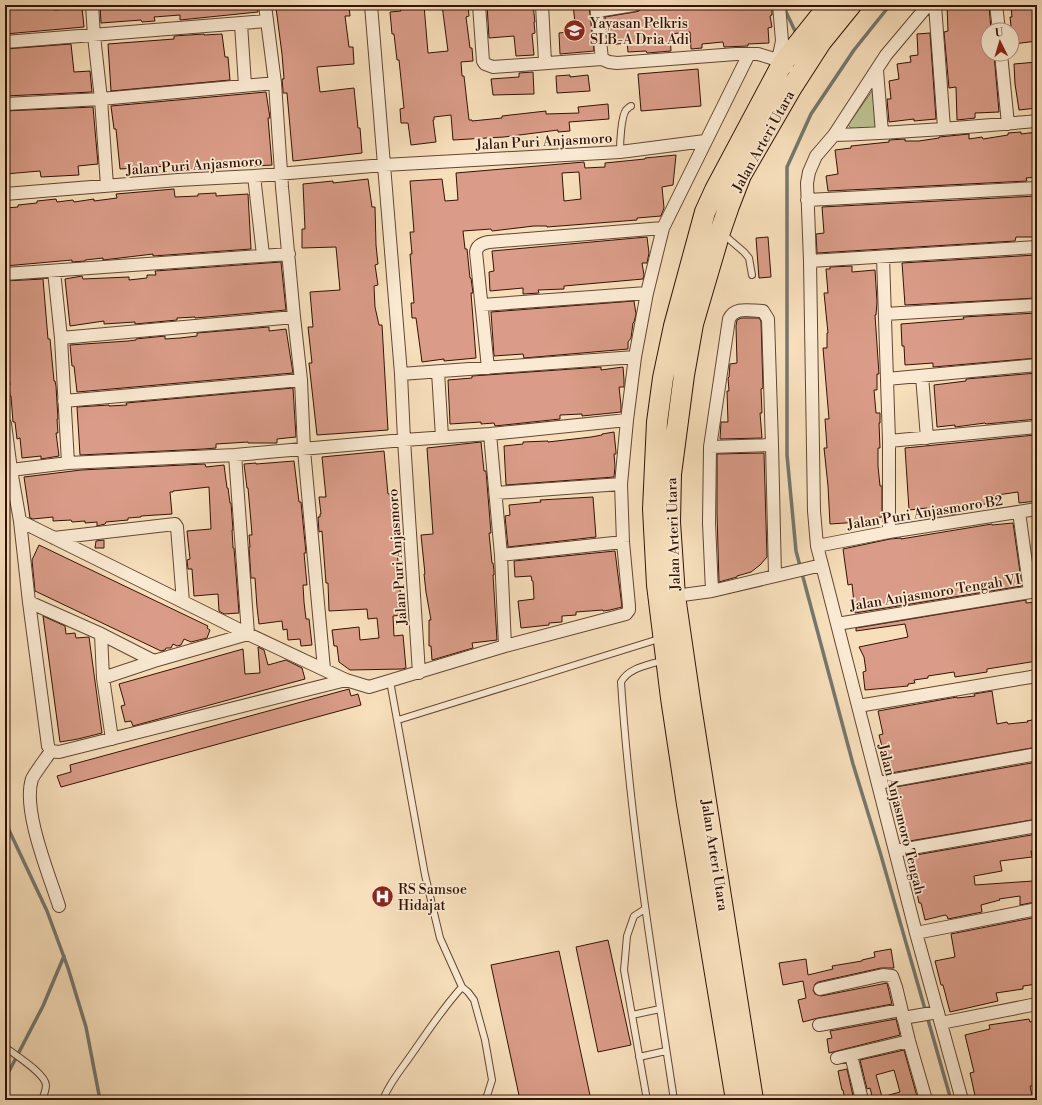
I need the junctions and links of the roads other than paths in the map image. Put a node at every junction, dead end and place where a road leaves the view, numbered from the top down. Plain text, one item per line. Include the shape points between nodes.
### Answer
1 (92, 5) edge
2 (265, 5) edge
3 (371, 5) edge
4 (479, 5) edge
5 (542, 5) edge
6 (634, 5) edge
7 (778, 5) edge
8 (829, 5) edge
9 (851, 5) edge
10 (928, 5) edge
11 (935, 5) edge
12 (996, 5) edge
13 (597, 8) edge
14 (267, 21) junction
15 (997, 22) edge
16 (241, 24) junction
17 (94, 36) junction
18 (5, 42) edge
19 (749, 54) junction
20 (602, 58) junction
21 (545, 62) junction
22 (780, 62) junction
23 (1002, 62) edge
24 (876, 70) junction
25 (799, 77) junction
26 (275, 83) junction
27 (245, 86) junction
28 (101, 99) junction
29 (5, 104) edge
30 (631, 106) dead end
31 (1037, 121) edge
32 (1008, 124) junction
33 (944, 128) junction
34 (882, 134) junction
35 (834, 135) junction
36 (705, 142) junction
37 (620, 152) junction
38 (384, 165) junction
39 (281, 174) junction
40 (254, 176) junction
41 (106, 186) junction
42 (1037, 188) edge
43 (5, 194) edge
44 (807, 200) junction
45 (663, 228) junction
46 (720, 232) junction
47 (1037, 247) edge
48 (289, 254) junction
49 (262, 255) junction
50 (883, 257) junction
51 (810, 261) junction
52 (54, 271) junction
53 (5, 274) edge
54 (752, 275) dead end
55 (647, 293) junction
56 (482, 305) junction
57 (1037, 305) edge
58 (885, 314) junction
59 (294, 317) junction
60 (61, 338) junction
61 (635, 357) junction
62 (1037, 365) edge
63 (488, 368) junction
64 (438, 372) junction
65 (401, 374) junction
66 (922, 376) junction
67 (887, 379) junction
68 (301, 380) junction
69 (64, 400) junction
70 (627, 420) junction
71 (5, 424) edge
72 (1037, 427) edge
73 (490, 434) junction
74 (442, 437) junction
75 (928, 438) junction
76 (404, 440) junction
77 (889, 441) junction
78 (772, 445) junction
79 (710, 447) junction
80 (304, 450) junction
81 (235, 455) junction
82 (68, 463) junction
83 (11, 470) junction
84 (621, 484) junction
85 (496, 493) junction
86 (1037, 509) edge
87 (1019, 512) junction
88 (20, 521) junction
89 (889, 532) junction
90 (54, 538) junction
91 (623, 542) junction
92 (817, 546) junction
93 (501, 555) junction
94 (817, 566) junction
95 (779, 575) junction
96 (712, 591) junction
97 (1034, 591) edge
98 (675, 596) junction
99 (29, 602) junction
100 (183, 602) junction
101 (837, 624) junction
102 (101, 634) junction
103 (248, 634) junction
104 (663, 637) junction
105 (505, 646) junction
106 (666, 659) junction
107 (154, 661) junction
108 (324, 669) junction
109 (419, 673) junction
110 (1037, 676) edge
111 (103, 678) junction
112 (346, 680) junction
113 (390, 681) junction
114 (858, 706) junction
115 (398, 720) junction
116 (112, 739) junction
117 (51, 751) junction
118 (1037, 754) edge
119 (878, 783) junction
120 (1037, 826) edge
121 (895, 852) junction
122 (59, 906) dead end
123 (645, 909) junction
124 (1037, 910) edge
125 (916, 933) junction
126 (462, 987) junction
127 (820, 989) dead end
128 (1037, 1004) edge
129 (660, 1010) junction
130 (902, 1014) junction
131 (632, 1015) junction
132 (940, 1018) junction
133 (819, 1025) dead end
134 (909, 1041) junction
135 (5, 1047) edge
136 (666, 1051) junction
137 (851, 1055) junction
138 (640, 1057) junction
139 (837, 1058) dead end
140 (42, 1100) edge
141 (383, 1100) edge
142 (483, 1100) edge
143 (647, 1100) edge
144 (674, 1100) edge
145 (736, 1100) edge
146 (753, 1100) edge
147 (862, 1100) edge
148 (926, 1100) edge
149 (962, 1100) edge

1 - 17 street
2 - 14 street
3 - 38 street, Jalan Puri Anjasmoro
4 - 21 street via 481,56 485,64 493,66
5 - 21 street
6 - 13 street
7 - 22 street via 782,41
8 - 22 highway, Jalan Arteri Utara
9 - 25 highway, Jalan Arteri Utara via 821,42
10 - 24 street, Jalan Anjasmoro Tengah
11 - 33 street
12 - 15 street
13 - 20 street
14 - 16 street
14 - 26 street
16 - 17 street
16 - 27 street
17 - 18 street
17 - 28 street
19 - 20 street via 617,63
19 - 22 street via 767,56
19 - 36 street
20 - 21 street
22 - 25 street
22 - 104 highway, Jalan Arteri Utara via 705,212 662,378 653,509
23 - 32 street
24 - 34 street
24 - 35 street, Jalan Anjasmoro Tengah
25 - 46 highway, Jalan Arteri Utara via 741,175
26 - 27 street
26 - 39 street
27 - 28 street
28 - 29 street
28 - 41 street
30 - 37 lane via 624,114
31 - 32 street
32 - 33 street
33 - 34 street
34 - 35 street
35 - 44 street, Jalan Anjasmoro Tengah via 816,156 809,172
36 - 37 street, Jalan Puri Anjasmoro
36 - 45 street
37 - 38 street, Jalan Puri Anjasmoro
38 - 39 street, Jalan Puri Anjasmoro
38 - 65 street, Jalan Puri Anjasmoro
39 - 40 street, Jalan Puri Anjasmoro
39 - 48 street
40 - 41 street, Jalan Puri Anjasmoro
40 - 49 street
41 - 43 street, Jalan Puri Anjasmoro
42 - 44 street
44 - 51 street, Jalan Anjasmoro Tengah
45 - 55 street
45 - 56 street via 481,244 476,252
46 - 54 lane via 749,258
46 - 98 highway, Jalan Arteri Utara via 693,324 675,436 670,522
47 - 50 street
48 - 49 street
48 - 59 street
49 - 52 street
50 - 51 street
50 - 58 street
51 - 92 street, Jalan Anjasmoro Tengah via 814,511
52 - 53 street
52 - 60 street
55 - 56 street
55 - 61 street
56 - 63 street
57 - 58 street
58 - 67 street
59 - 60 street
59 - 68 street
60 - 69 street
61 - 63 street
61 - 70 street
62 - 66 street
63 - 64 street
64 - 65 street
64 - 74 street
65 - 76 street, Jalan Puri Anjasmoro
66 - 67 street
66 - 75 street
67 - 77 street
68 - 69 street
68 - 80 street
69 - 82 street
70 - 73 street
70 - 84 street
71 - 83 street
72 - 75 street
73 - 74 street
73 - 85 street
74 - 76 street
75 - 77 street
76 - 80 street
76 - 109 street, Jalan Puri Anjasmoro
77 - 89 street
78 - 79 street
78 - 79 street via 768,319 763,311 736,311 729,319
78 - 95 street
79 - 96 street via 709,522
80 - 81 street
80 - 108 street
81 - 82 street
81 - 103 street
82 - 83 street
83 - 88 street
84 - 85 street
84 - 91 street
85 - 93 street
86 - 87 street, Jalan Puri Anjasmoro B2
87 - 89 street, Jalan Puri Anjasmoro B2
87 - 97 street
88 - 90 street
88 - 99 street
89 - 92 street, Jalan Puri Anjasmoro B2
90 - 100 street
90 - 100 street via 175,524
91 - 93 street
91 - 105 street via 629,606 624,616
92 - 94 street, Jalan Anjasmoro Tengah
93 - 105 street
94 - 95 street
94 - 101 street, Jalan Anjasmoro Tengah
95 - 96 street
96 - 98 street
97 - 101 street, Jalan Anjasmoro Tengah VI
98 - 146 highway, Jalan Arteri Utara
99 - 102 street
99 - 117 street via 48,746
100 - 103 street
101 - 114 street, Jalan Anjasmoro Tengah
102 - 107 street
102 - 111 street
103 - 107 street
103 - 108 street
104 - 106 highway, Jalan Arteri Utara
104 - 115 lane
105 - 109 street
106 - 123 lane via 631,671 621,682 624,730
106 - 145 highway, Jalan Arteri Utara
107 - 111 street
108 - 112 street
109 - 113 street
110 - 114 street
111 - 116 street
112 - 113 street via 369,687
112 - 116 street
113 - 115 lane
114 - 119 street, Jalan Anjasmoro Tengah
115 - 126 lane via 425,875 440,938
116 - 117 street via 58,752
117 - 122 street via 33,777 30,797 31,814
118 - 119 street
119 - 121 street, Jalan Anjasmoro Tengah
120 - 121 street
121 - 125 street, Jalan Anjasmoro Tengah
123 - 129 lane
123 - 131 lane via 634,916 627,936 624,970
124 - 125 street
125 - 132 street, Jalan Anjasmoro Tengah
126 - 141 lane via 395,1078
126 - 142 lane via 474,1000 485,1040 492,1080 488,1096
127 - 130 street via 890,975 893,977
128 - 132 street
129 - 131 lane
129 - 136 lane
130 - 132 street
130 - 133 street
130 - 134 street
131 - 138 lane
132 - 149 street, Jalan Anjasmoro Tengah
134 - 137 street
134 - 148 street
135 - 140 lane via 45,1080 46,1090
136 - 138 lane
136 - 144 lane
137 - 139 street
137 - 147 street
138 - 143 lane

